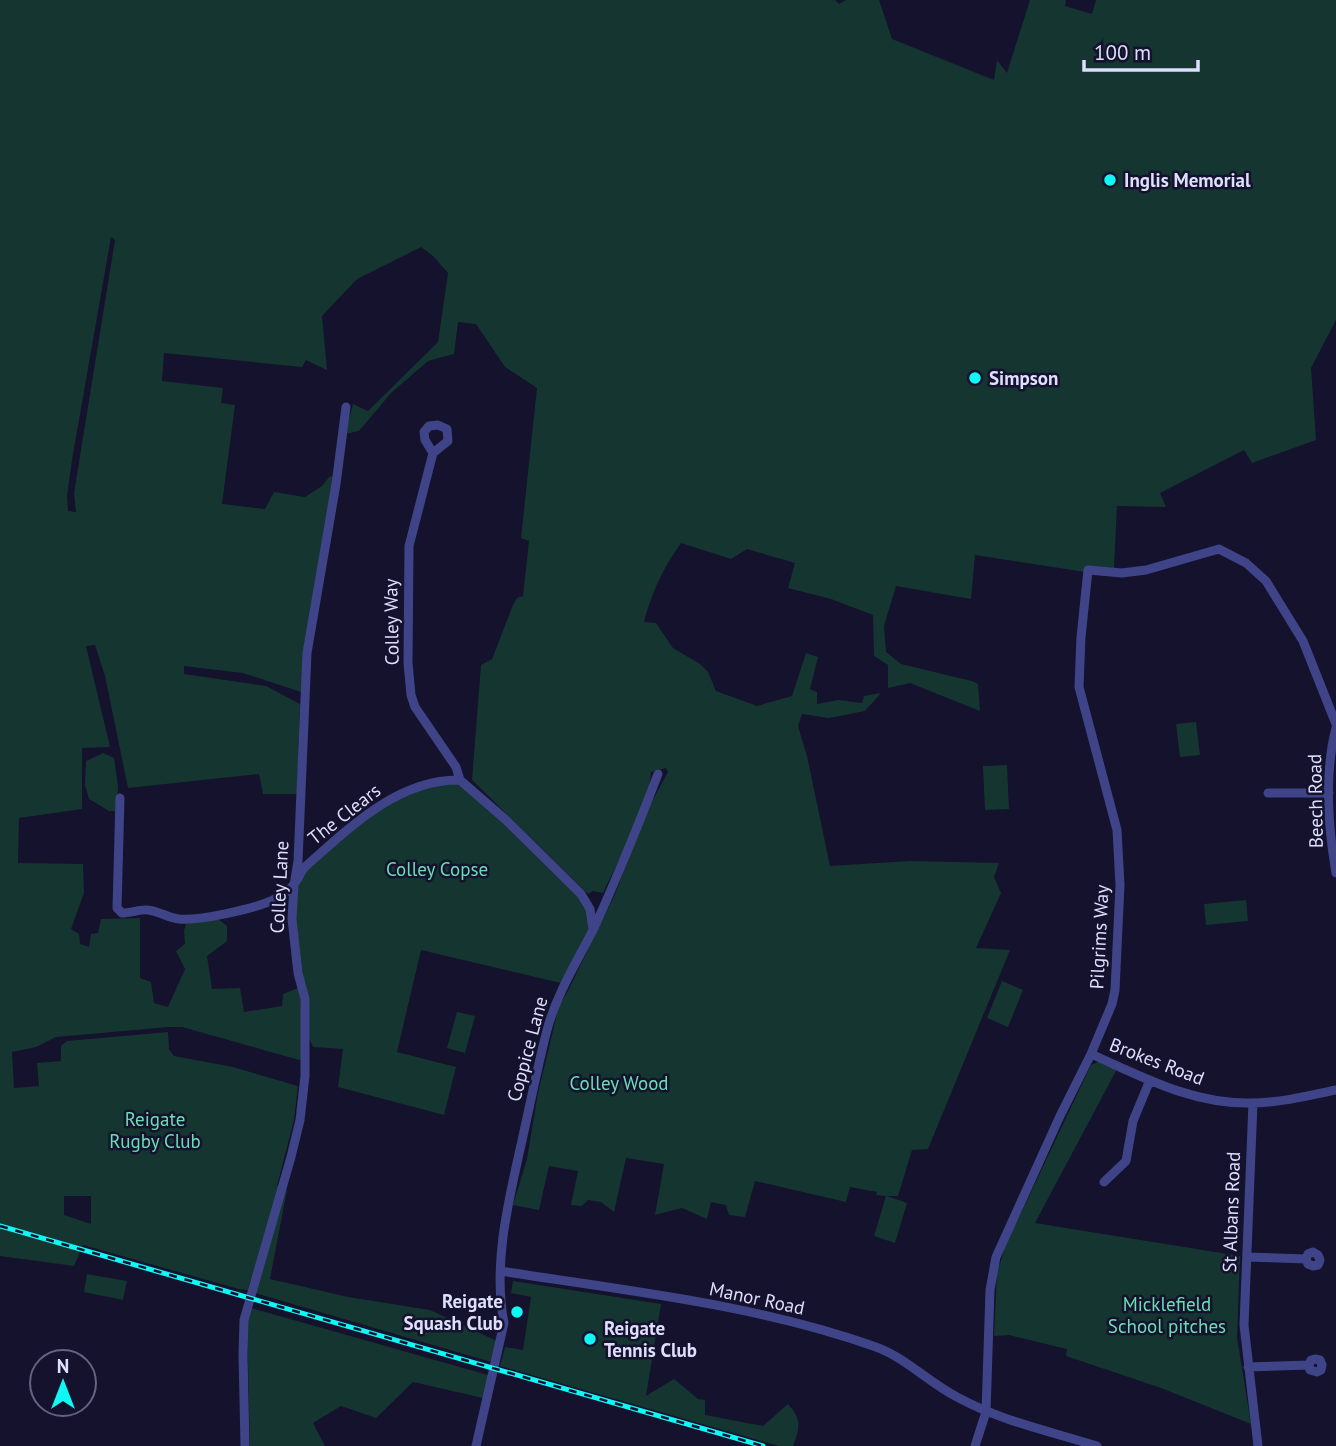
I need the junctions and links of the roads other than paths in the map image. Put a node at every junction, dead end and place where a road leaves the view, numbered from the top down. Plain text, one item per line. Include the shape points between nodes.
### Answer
1 (346, 407) dead end
2 (433, 453) dead end
3 (1336, 726) edge
4 (658, 774) dead end
5 (460, 780) junction
6 (1268, 793) dead end
7 (1329, 793) junction
8 (120, 798) dead end
9 (1336, 873) edge
10 (294, 885) junction
11 (593, 929) junction
12 (1091, 1054) junction
13 (1150, 1080) junction
14 (1336, 1090) edge
15 (1253, 1104) junction
16 (1104, 1182) dead end
17 (1247, 1257) junction
18 (1306, 1259) dead end
19 (501, 1271) junction
20 (1309, 1365) dead end
21 (1248, 1367) junction
22 (986, 1412) junction
23 (244, 1446) edge
24 (477, 1446) edge
25 (975, 1446) edge
26 (1097, 1446) edge
27 (1258, 1446) edge

1 - 10 street, Colley Lane via 307,653
2 - 5 street, Colley Way via 409,546 410,685 415,707
3 - 7 street, Beech Road
3 - 12 street, Pilgrims Way via 1303,641 1260,573 1239,558 1219,549 1146,570 1088,570 1079,687 1118,830 1120,885 1115,990
4 - 11 street, Coppice Lane
5 - 10 street, The Clears via 394,797 345,831 302,869
5 - 11 street via 581,894 590,909
6 - 7 street
7 - 9 street, Beech Road
8 - 10 street, The Clears via 117,908 122,914 148,909 180,919 213,915 260,905
10 - 23 street, Colley Lane via 294,945 305,999 305,1076 291,1157 244,1320
11 - 19 street, Coppice Lane via 554,1003 546,1032 517,1164
12 - 13 street, Brokes Road
12 - 22 street, Pilgrims Way via 996,1257 990,1290
13 - 15 street, Brokes Road via 1196,1098
13 - 16 street via 1133,1121 1126,1161
14 - 15 street, Brokes Road
15 - 17 street, St Albans Road
17 - 18 street
17 - 21 street, St Albans Road via 1244,1325
19 - 22 street, Manor Road via 758,1314 837,1335 892,1354
19 - 24 street, Coppice Lane via 504,1323
20 - 21 street
21 - 27 street, St Albans Road
22 - 25 street, Pilgrims Way
22 - 26 street, Manor Road

